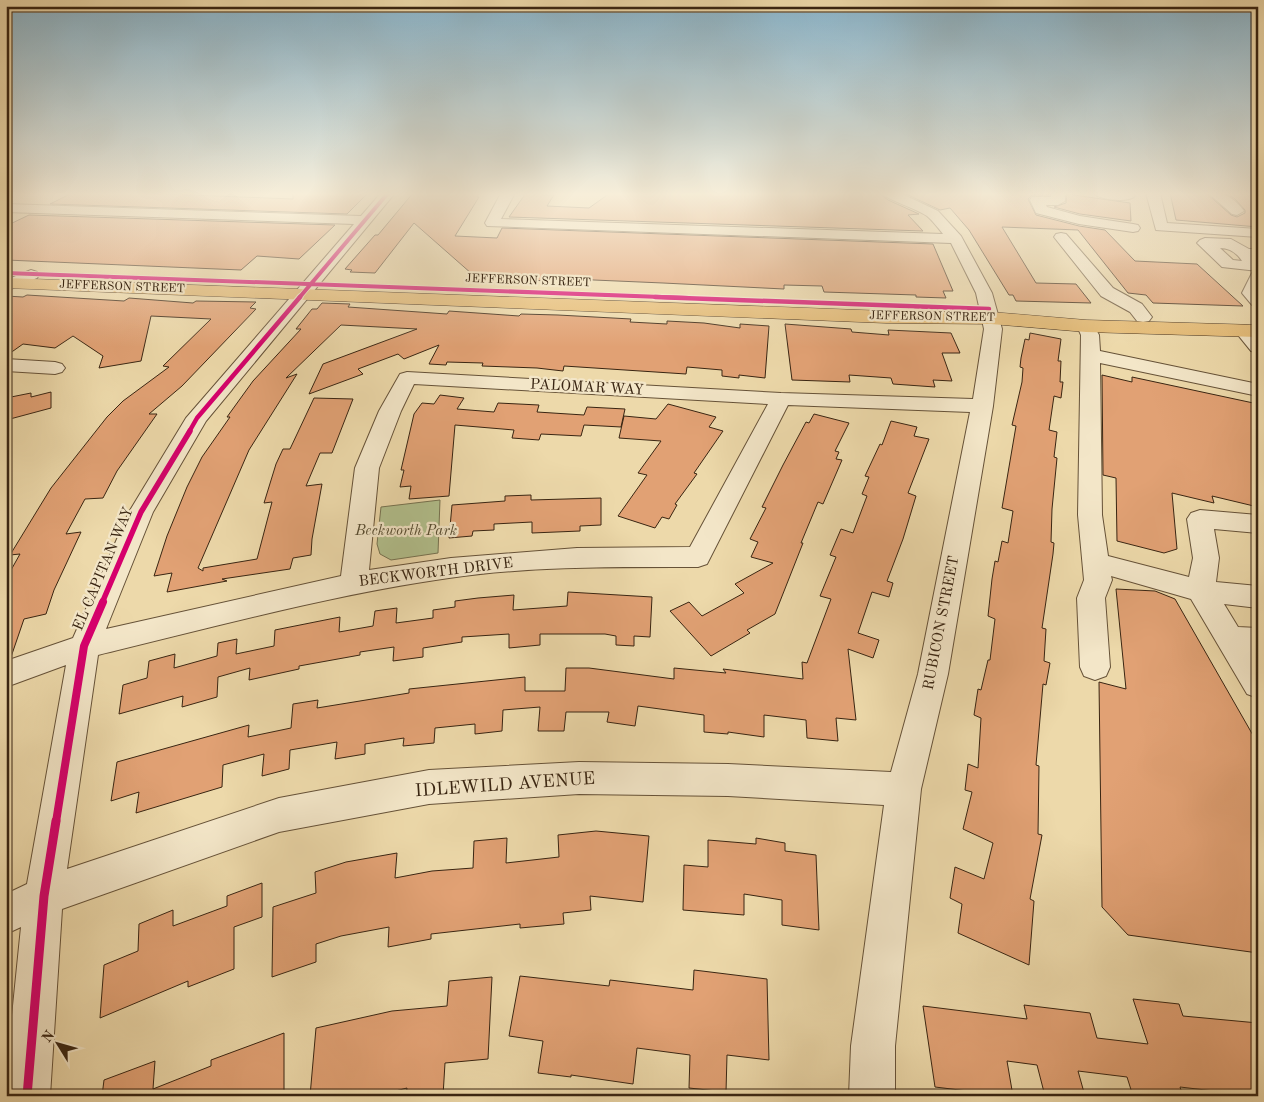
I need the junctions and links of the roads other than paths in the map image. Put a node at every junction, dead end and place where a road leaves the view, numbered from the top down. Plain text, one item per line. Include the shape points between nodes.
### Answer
1 (343, 244) edge
2 (959, 244) edge
3 (1067, 244) edge
4 (1255, 265) edge
5 (8, 281) edge
6 (305, 289) junction
7 (1258, 301) edge
8 (990, 314) junction
9 (1143, 317) junction
10 (1086, 326) junction
11 (1253, 328) edge
12 (1258, 347) edge
13 (1089, 355) junction
14 (6, 365) edge
15 (55, 368) dead end
16 (1258, 390) edge
17 (782, 399) junction
18 (982, 406) junction
19 (1258, 524) edge
20 (1096, 562) junction
21 (354, 583) junction
22 (1201, 591) junction
23 (1258, 597) edge
24 (1229, 638) junction
25 (1258, 640) edge
26 (84, 646) junction
27 (1095, 667) dead end
28 (6, 674) edge
29 (1258, 684) edge
30 (904, 789) junction
31 (44, 896) junction
32 (6, 914) edge
33 (28, 1096) edge
34 (872, 1096) edge

1 - 6 street, EL CAPITAN WAY
2 - 8 street, RUBICON STREET via 984,293
3 - 9 street via 1107,292 1136,308
4 - 7 street via 1250,293
5 - 6 main road, JEFFERSON STREET
5 - 6 main road, JEFFERSON STREET via 31,275
6 - 8 main road, JEFFERSON STREET via 857,316
6 - 26 street, EL CAPITAN WAY via 197,418 141,512
8 - 9 main road, JEFFERSON STREET
8 - 10 main road, JEFFERSON STREET
8 - 18 street, RUBICON STREET via 994,329
9 - 11 main road, JEFFERSON STREET
10 - 11 main road, JEFFERSON STREET
10 - 13 street via 1090,334
11 - 12 street
13 - 16 street
13 - 20 street via 1090,515
14 - 15 street
17 - 18 street, PALOMAR WAY
17 - 21 street, BECKWORTH DRIVE via 698,557 576,558 451,568
17 - 21 street, PALOMAR WAY via 407,378 366,468
18 - 30 street, RUBICON STREET via 933,674
19 - 22 street via 1200,519 1206,558
20 - 22 street
20 - 27 street via 1098,580 1091,598
21 - 26 street, BECKWORTH DRIVE
22 - 23 street
22 - 24 street
24 - 25 street
24 - 29 street
26 - 28 street, BECKWORTH DRIVE
26 - 31 street, EL CAPITAN WAY
30 - 31 street, IDLEWILD AVENUE via 728,780 579,778 428,787 279,815
30 - 34 street, RUBICON STREET via 873,1046
31 - 32 street, IDLEWILD AVENUE
31 - 33 street, EL CAPITAN WAY

